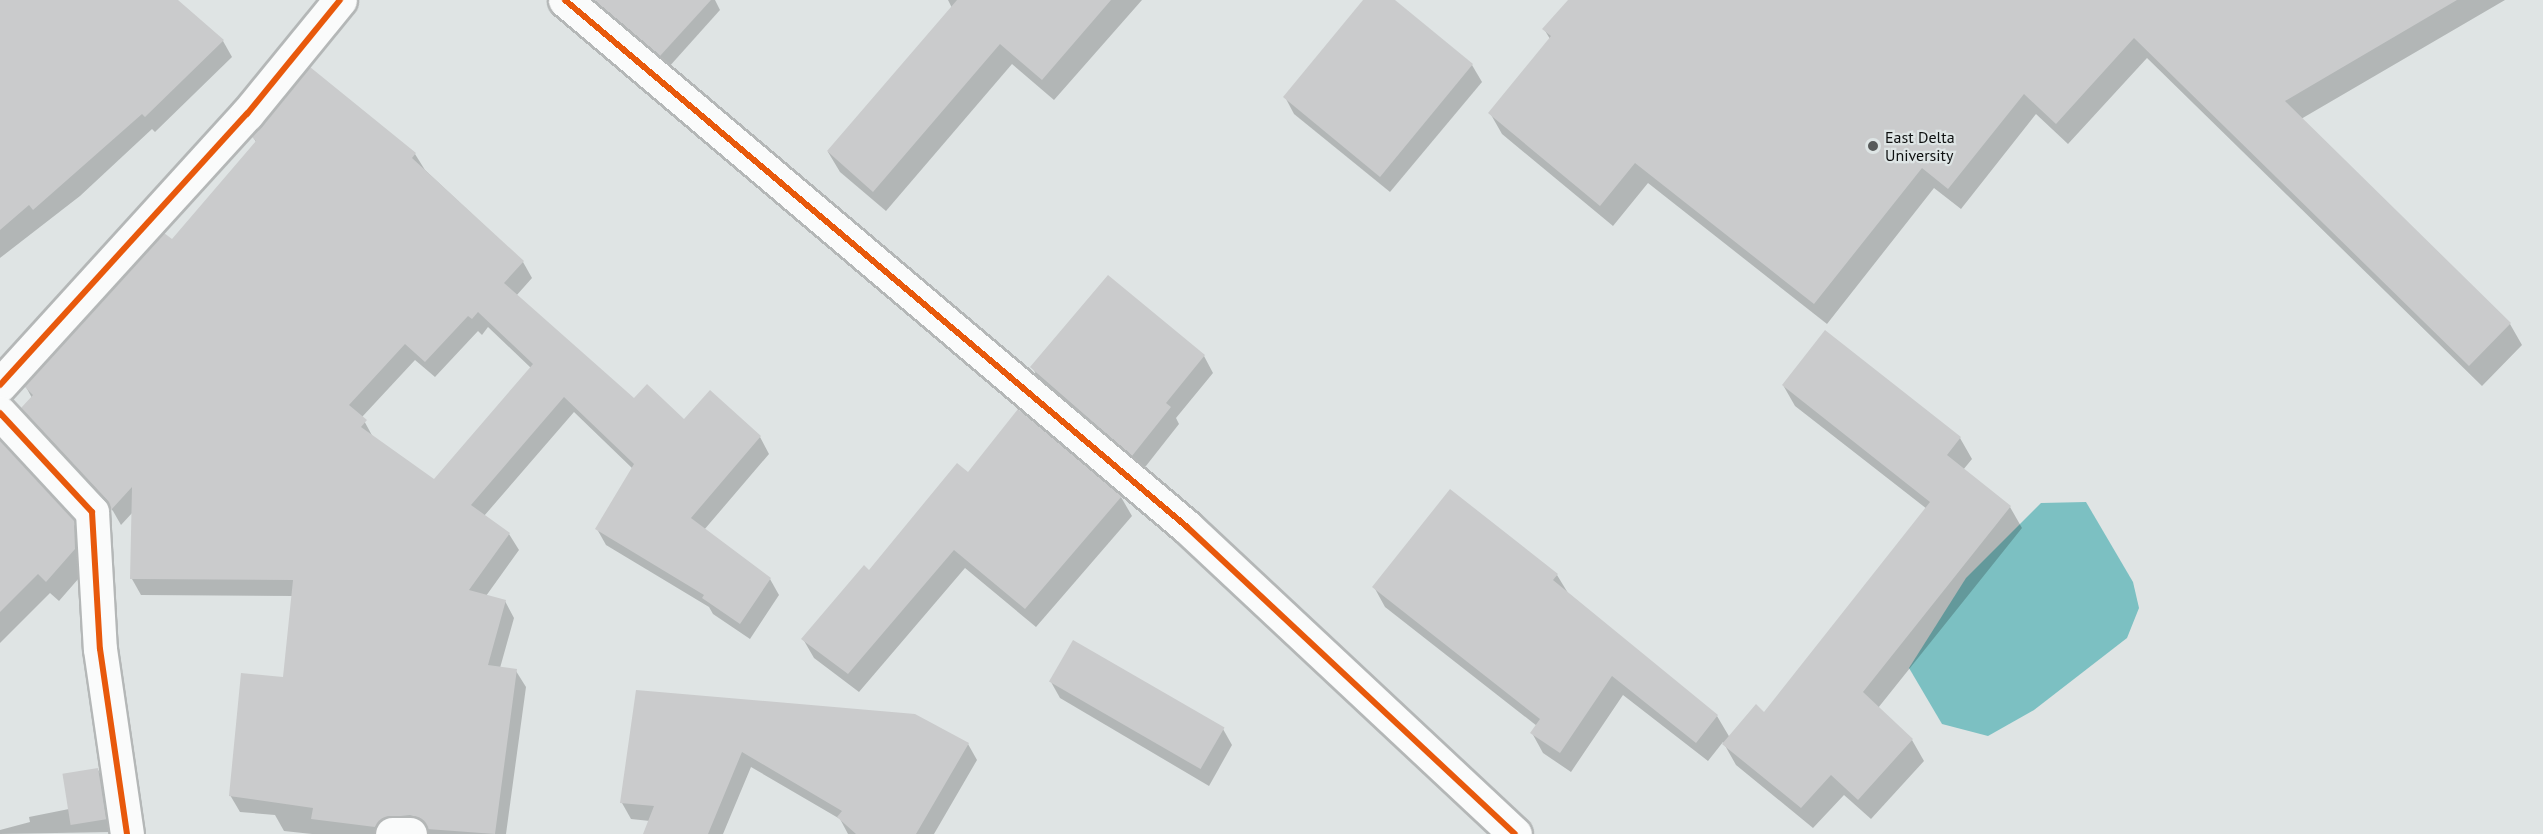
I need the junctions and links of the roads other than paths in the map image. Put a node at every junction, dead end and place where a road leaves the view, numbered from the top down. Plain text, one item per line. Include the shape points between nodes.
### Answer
1 (340, 0) edge
2 (565, 0) edge
3 (0, 385) edge
4 (0, 413) edge
5 (127, 834) edge
6 (392, 834) edge
7 (410, 834) edge
8 (1515, 834) edge

1 - 3 street via 247,114
2 - 8 street via 1187,527
4 - 5 street via 92,512 100,649
6 - 7 street

